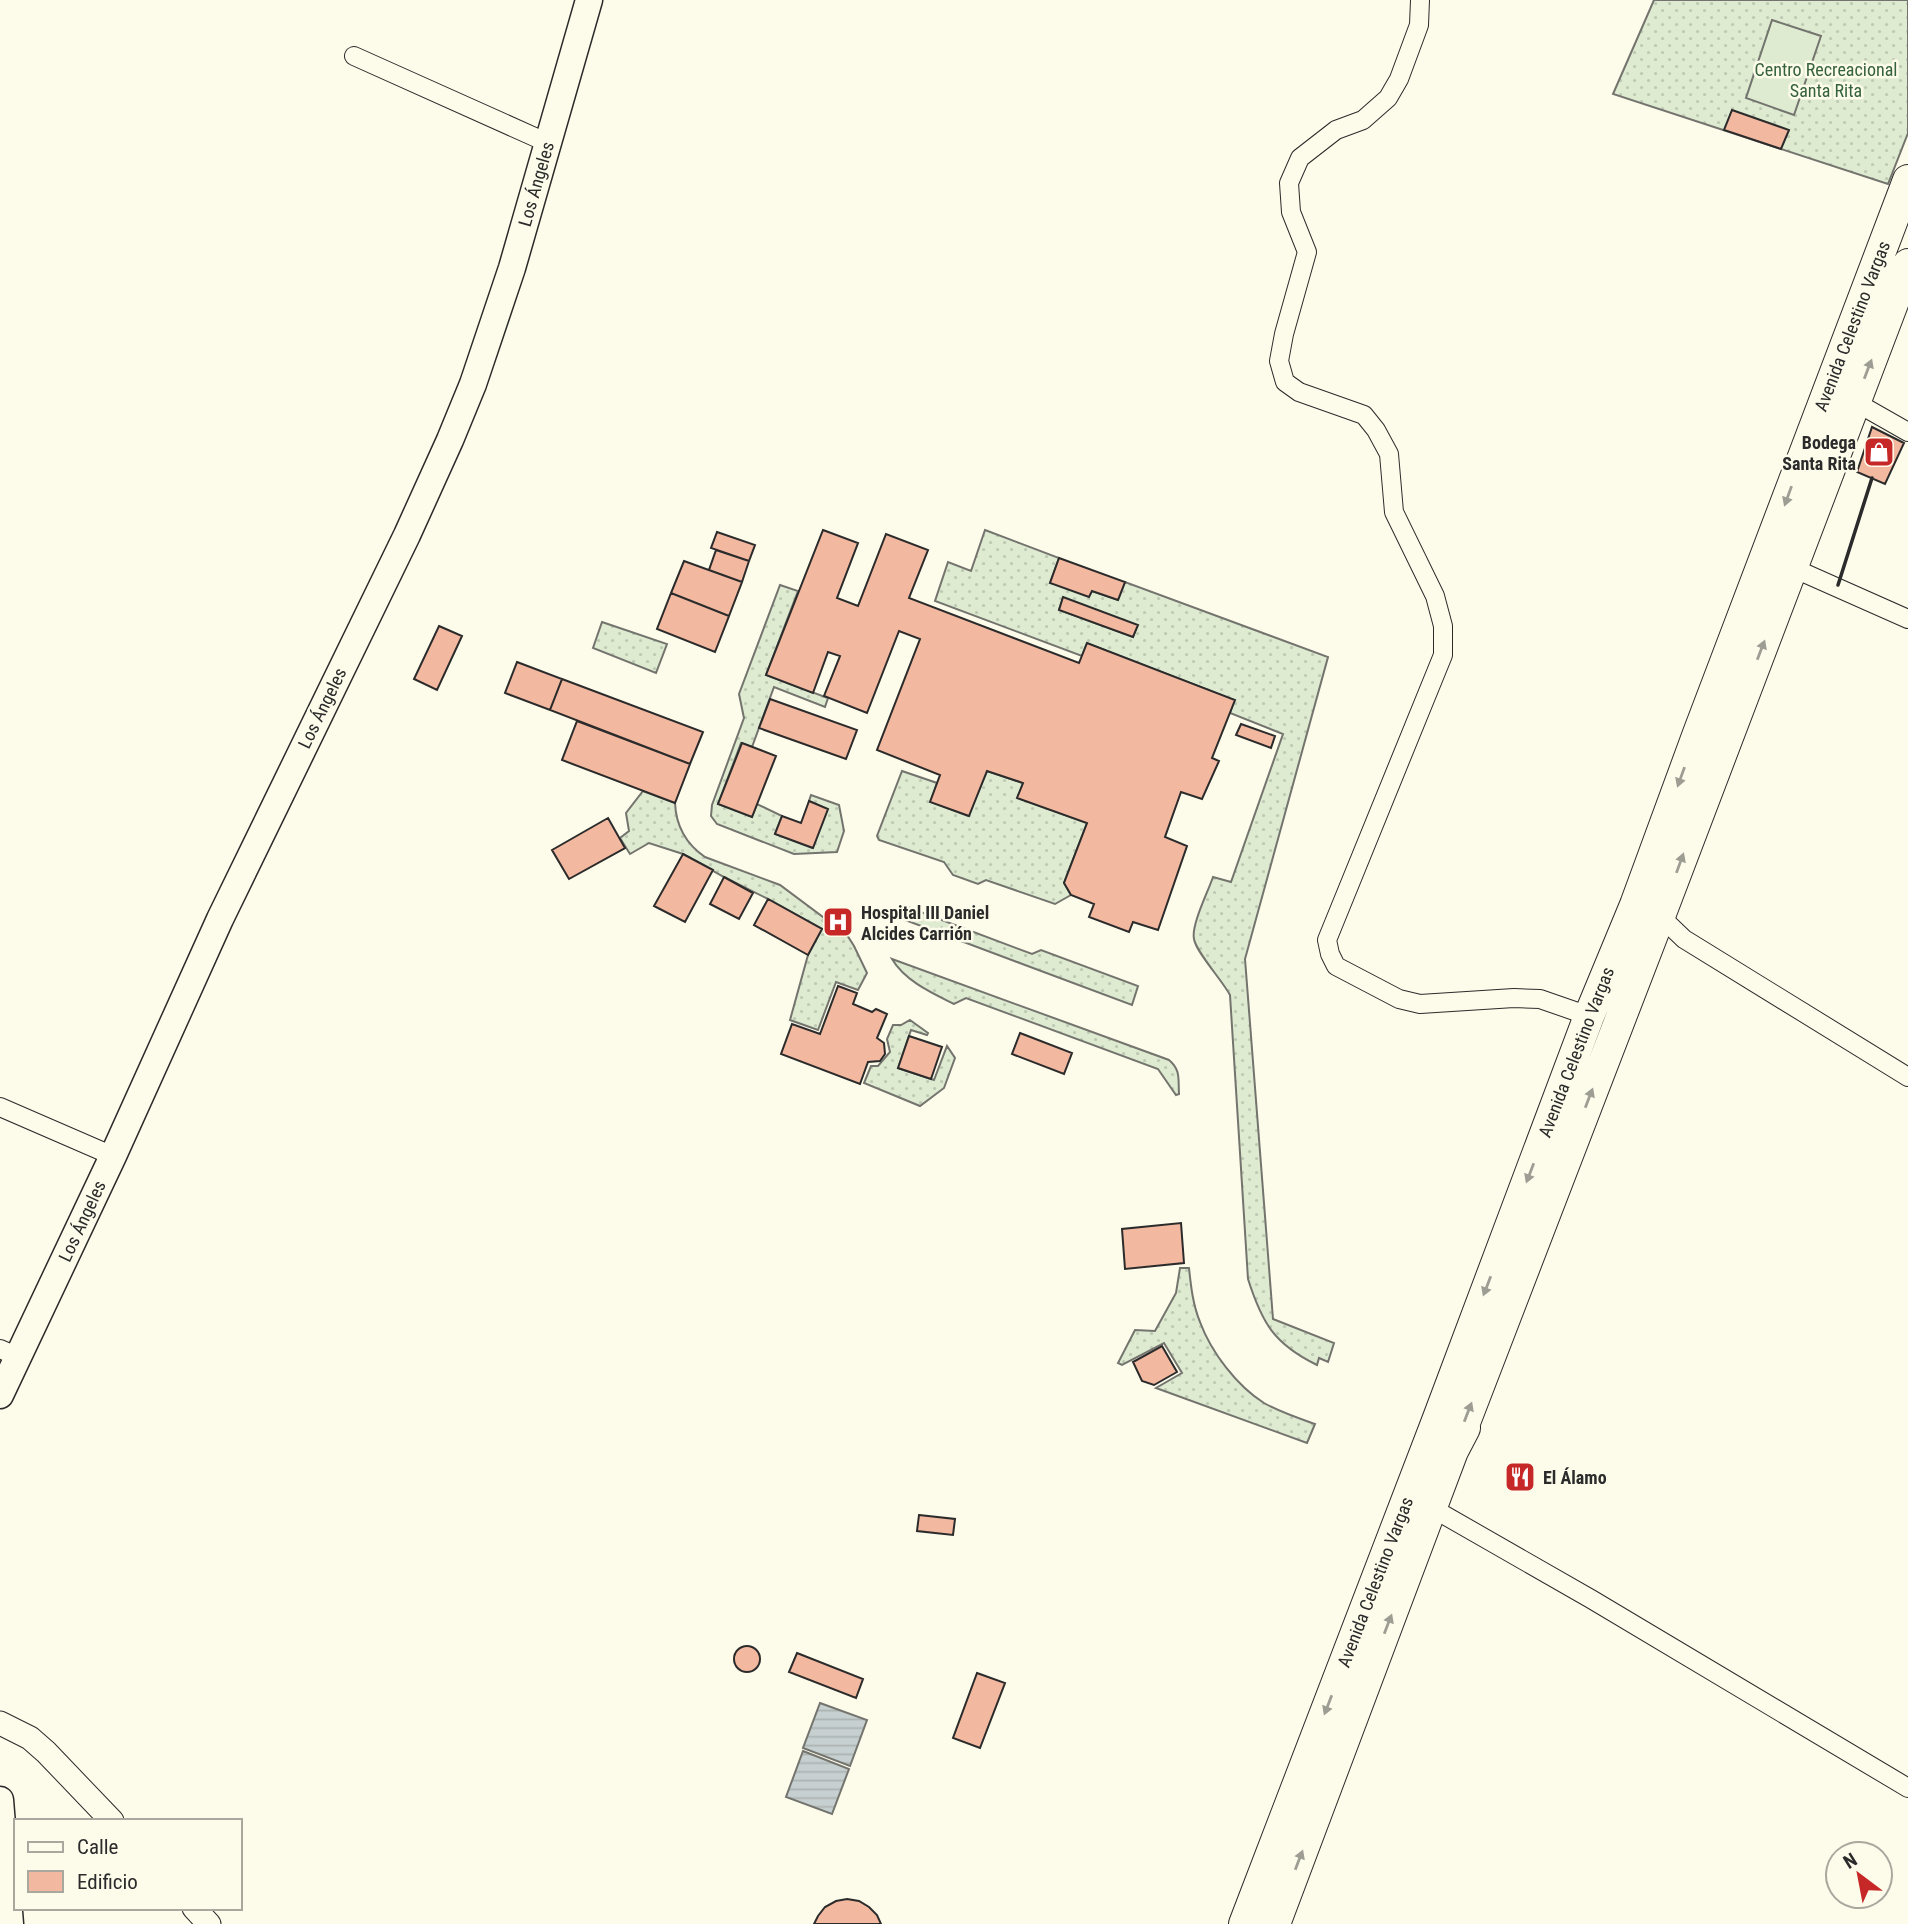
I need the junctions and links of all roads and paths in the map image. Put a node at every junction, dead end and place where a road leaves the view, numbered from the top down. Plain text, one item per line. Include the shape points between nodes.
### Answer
1 (589, 0) edge
2 (1420, 0) edge
3 (354, 56) dead end
4 (548, 143) junction
5 (1908, 180) edge
6 (1873, 273) junction
7 (1904, 274) edge
8 (1826, 391) junction
9 (1855, 401) junction
10 (1908, 432) edge
11 (1793, 568) junction
12 (1753, 587) junction
13 (1780, 599) junction
14 (1908, 619) edge
15 (1710, 741) junction
16 (1648, 910) junction
17 (1589, 1016) junction
18 (1908, 1077) edge
19 (0, 1107) edge
20 (113, 1156) junction
21 (1524, 1226) junction
22 (9, 1353) edge
23 (0, 1395) edge
24 (1432, 1508) junction
25 (0, 1723) edge
26 (1908, 1788) edge
27 (0, 1800) edge
28 (110, 1819) edge
29 (196, 1910) edge
30 (10, 1924) edge
31 (209, 1924) edge
32 (1244, 1924) edge
33 (1275, 1924) edge

1 - 4 main road, Los Ángeles
2 - 17 street via 1419,25 1388,98 1363,120 1336,130 1300,158 1289,183 1291,212 1307,252 1279,361 1285,382 1299,392 1364,415 1376,430 1389,454 1394,512 1435,596 1443,626 1443,655 1327,940 1336,966 1399,999 1420,1004 1540,999
3 - 4 street
4 - 20 main road, Los Ángeles via 493,326 450,440 220,919
5 - 6 highway, Avenida Celestino Vargas
6 - 7 highway
6 - 8 highway, Avenida Celestino Vargas
9 -> 7 highway, Avenida Celestino Vargas
8 - 9 street
8 -> 12 highway, Avenida Celestino Vargas
9 - 10 street
9 - 11 highway, Avenida Celestino Vargas
11 - 13 highway, Avenida Celestino Vargas
11 - 14 street
12 - 13 highway
12 - 15 highway, Avenida Celestino Vargas
15 -> 13 highway, Avenida Celestino Vargas
15 - 16 highway, Avenida Celestino Vargas
16 - 17 highway, Avenida Celestino Vargas
16 - 18 street via 1684,939
21 -> 16 highway, Avenida Celestino Vargas
17 -> 21 highway, Avenida Celestino Vargas
19 - 20 street
20 - 22 main road, Los Ángeles
24 -> 21 highway, Avenida Celestino Vargas via 1465,1428
21 -> 32 highway, Avenida Celestino Vargas
22 - 23 main road, Los Ángeles
24 - 26 street
33 -> 24 highway, Avenida Celestino Vargas
25 - 28 street via 30,1738
27 - 30 main road
29 - 31 street

